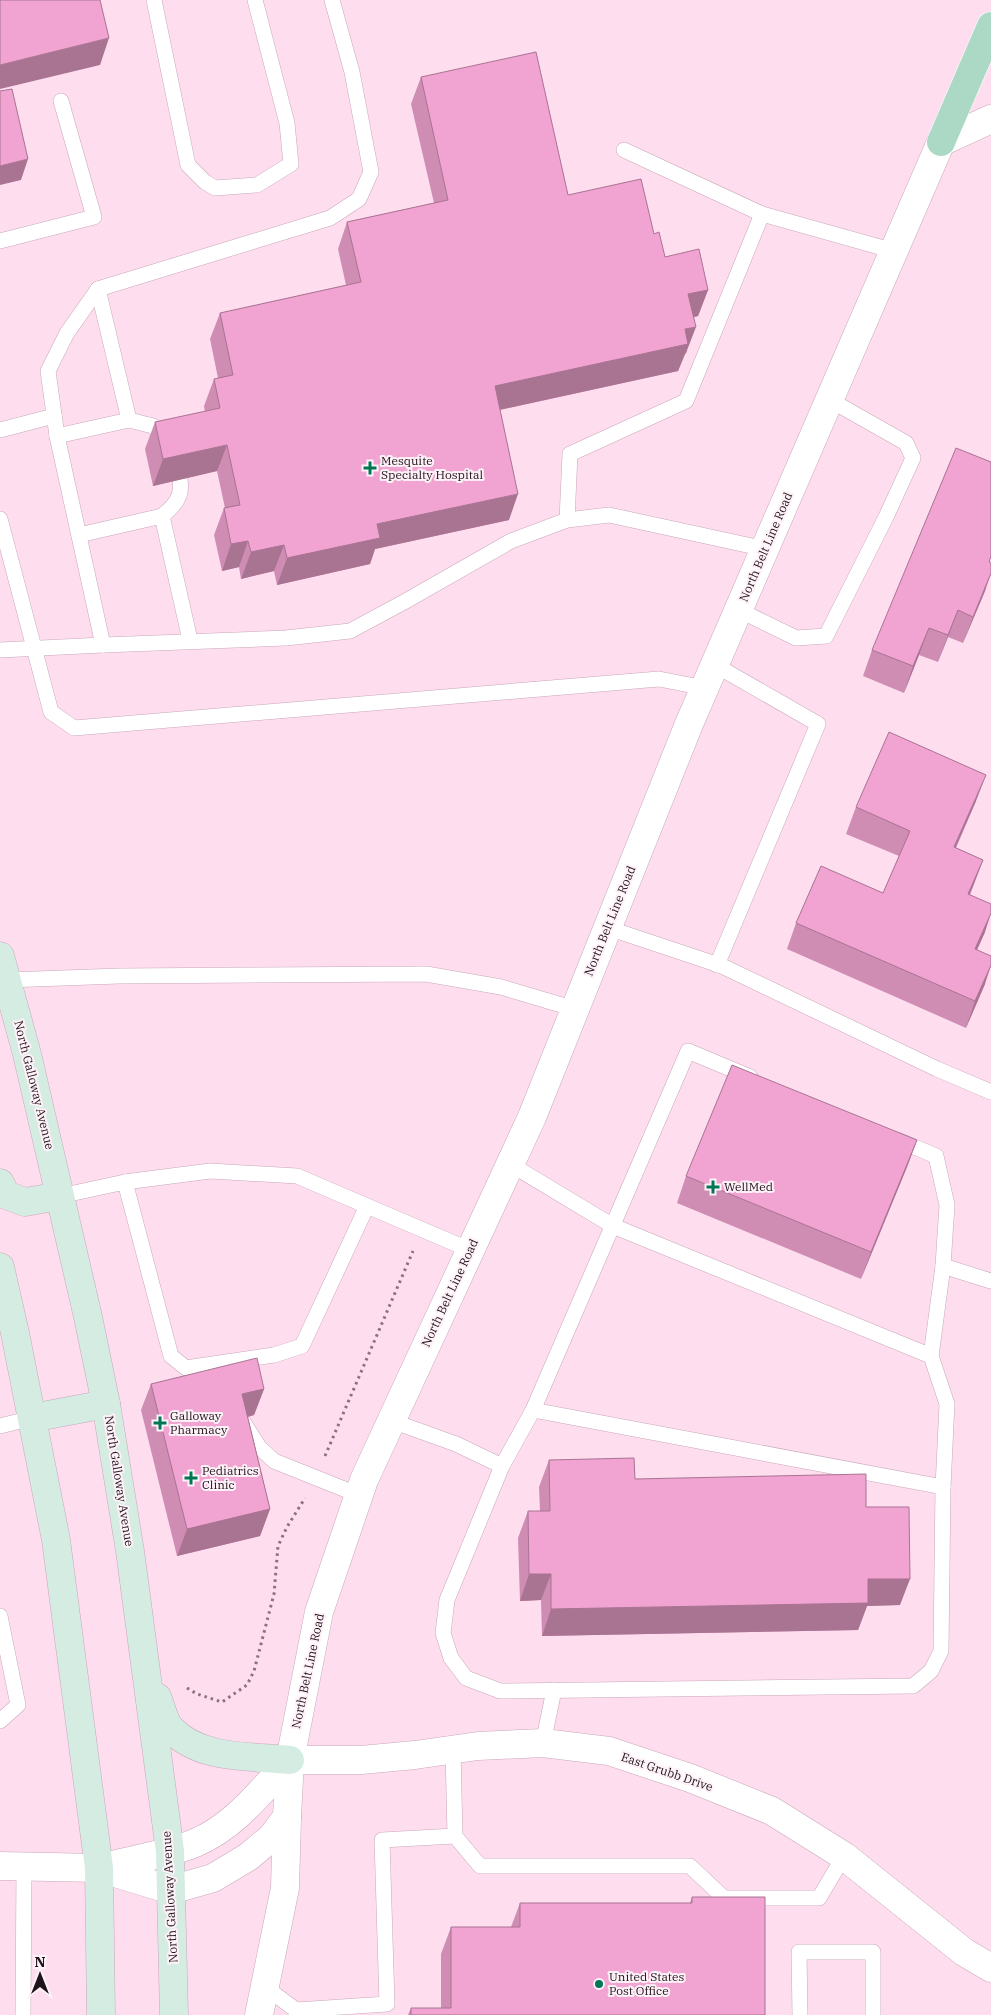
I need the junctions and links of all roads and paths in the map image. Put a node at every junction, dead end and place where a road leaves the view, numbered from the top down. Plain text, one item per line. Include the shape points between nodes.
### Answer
1 (154, 0) edge
2 (256, 0) edge
3 (332, 0) edge
4 (991, 26) edge
5 (61, 100) dead end
6 (991, 119) edge
7 (941, 142) junction
8 (624, 150) dead end
9 (762, 214) junction
10 (0, 241) edge
11 (894, 251) junction
12 (98, 289) junction
13 (830, 400) junction
14 (54, 416) junction
15 (129, 420) junction
16 (0, 430) edge
17 (57, 436) junction
18 (172, 443) edge
19 (180, 480) edge
20 (162, 516) junction
21 (0, 519) edge
22 (566, 520) junction
23 (79, 535) junction
24 (765, 549) junction
25 (739, 610) junction
26 (190, 640) junction
27 (103, 645) junction
28 (34, 648) junction
29 (0, 650) edge
30 (710, 676) junction
31 (608, 928) junction
32 (717, 965) junction
33 (3, 968) edge
34 (575, 1009) junction
35 (761, 1082) edge
36 (991, 1092) edge
37 (881, 1132) edge
38 (510, 1164) junction
39 (125, 1182) junction
40 (0, 1183) edge
41 (60, 1196) junction
42 (367, 1206) junction
43 (613, 1226) junction
44 (422, 1230) junction
45 (470, 1250) junction
46 (943, 1266) junction
47 (0, 1267) edge
48 (991, 1281) edge
49 (931, 1356) junction
50 (228, 1362) junction
51 (232, 1379) edge
52 (106, 1404) junction
53 (533, 1410) junction
54 (32, 1418) junction
55 (241, 1418) edge
56 (392, 1421) junction
57 (0, 1426) edge
58 (502, 1466) junction
59 (316, 1478) junction
60 (943, 1487) junction
61 (359, 1495) junction
62 (0, 1616) edge
63 (4, 1659) edge
64 (145, 1666) junction
65 (183, 1685) dead end
66 (554, 1690) junction
67 (0, 1720) edge
68 (543, 1744) junction
69 (453, 1750) junction
70 (290, 1760) junction
71 (287, 1817) junction
72 (455, 1836) junction
73 (170, 1851) junction
74 (844, 1856) junction
75 (12, 1867) edge
76 (99, 1868) junction
77 (171, 1890) junction
78 (991, 1968) edge
79 (265, 1987) junction
80 (296, 2013) edge
81 (23, 2015) edge
82 (101, 2015) edge
83 (174, 2015) edge
84 (259, 2015) edge
85 (800, 2015) edge
86 (873, 2015) edge

1 - 2 lane via 188,165 204,182 215,188 257,185 291,164 287,123
3 - 12 lane via 352,72 371,172 359,199 330,218
4 - 7 main road
5 - 10 lane via 94,217
6 - 7 street
7 - 11 street, North Belt Line Road
8 - 9 lane
9 - 11 lane
9 - 22 lane via 686,401 570,454
11 - 13 street, North Belt Line Road
12 - 14 lane via 67,333 48,371
12 - 15 lane
13 - 24 street, North Belt Line Road
13 - 25 lane via 906,443 913,458 826,636 796,638
14 - 16 lane
14 - 17 lane
15 - 17 lane
15 - 18 lane via 153,426
17 - 23 lane
19 - 20 lane via 182,488 176,503
20 - 23 lane
20 - 26 lane
21 - 28 lane
22 - 24 lane via 609,516
22 - 26 lane via 511,541 350,630 286,638
23 - 27 lane
24 - 25 street, North Belt Line Road
25 - 30 street, North Belt Line Road
26 - 27 lane
27 - 28 lane
28 - 29 lane
28 - 30 lane via 51,712 74,728
30 - 31 street, North Belt Line Road
30 - 32 lane via 818,724
31 - 32 lane
31 - 34 street, North Belt Line Road
32 - 36 lane
33 - 34 lane via 119,976 426,974 501,987
33 - 41 main road, North Galloway Avenue
34 - 38 street, North Belt Line Road
35 - 43 lane via 688,1051
37 - 46 lane via 936,1156 947,1204
38 - 43 lane
38 - 45 street, North Belt Line Road
39 - 41 lane
39 - 42 lane via 210,1170 297,1176
39 - 50 lane via 171,1356 186,1368
40 - 41 main road via 6,1195 25,1202
41 - 52 main road, North Galloway Avenue
42 - 44 lane
42 - 50 lane via 302,1346 274,1355
43 - 49 lane
43 - 53 lane
44 - 45 lane
44 - 59 path
45 - 56 street, North Belt Line Road
46 - 48 lane
46 - 49 lane
47 - 54 main road
49 - 60 lane via 947,1404
50 - 51 lane
52 - 54 main road
52 - 64 main road, North Galloway Avenue
53 - 58 lane
53 - 60 lane
54 - 57 lane
54 - 76 main road via 56,1540
55 - 59 lane via 259,1447 274,1461
56 - 58 lane via 456,1444
56 - 61 street, North Belt Line Road
58 - 66 lane via 447,1600 443,1633 451,1658 466,1678 500,1691
59 - 61 lane
59 - 65 path via 278,1546 274,1594 254,1671 246,1685 222,1702 197,1694
60 - 66 lane via 940,1651 931,1671 913,1686
61 - 70 street, North Belt Line Road via 320,1612
62 - 63 lane
63 - 67 lane via 18,1705
64 - 70 main road via 170,1728 186,1741 214,1753
64 - 73 main road, North Galloway Avenue
66 - 68 lane
68 - 69 street, East Grubb Drive
68 - 74 street, East Grubb Drive via 608,1751 690,1778 772,1811
69 - 70 street, East Grubb Drive via 361,1760
69 - 72 lane
70 - 71 street, North Belt Line Road
70 - 73 street via 241,1812 215,1832 196,1843
71 - 77 street via 272,1837 248,1858 213,1878
71 - 79 street via 284,1888
72 - 74 lane via 480,1866 690,1866 724,1898 818,1898
72 - 80 lane via 382,1840 387,2004
73 - 76 street
73 - 77 main road, North Galloway Avenue
74 - 78 street, East Grubb Drive via 964,1952
75 - 76 street
75 - 81 lane
76 - 77 street
76 - 82 main road
77 - 83 main road, North Galloway Avenue
79 - 80 lane
79 - 84 street
85 - 86 lane via 799,1952 873,1952

